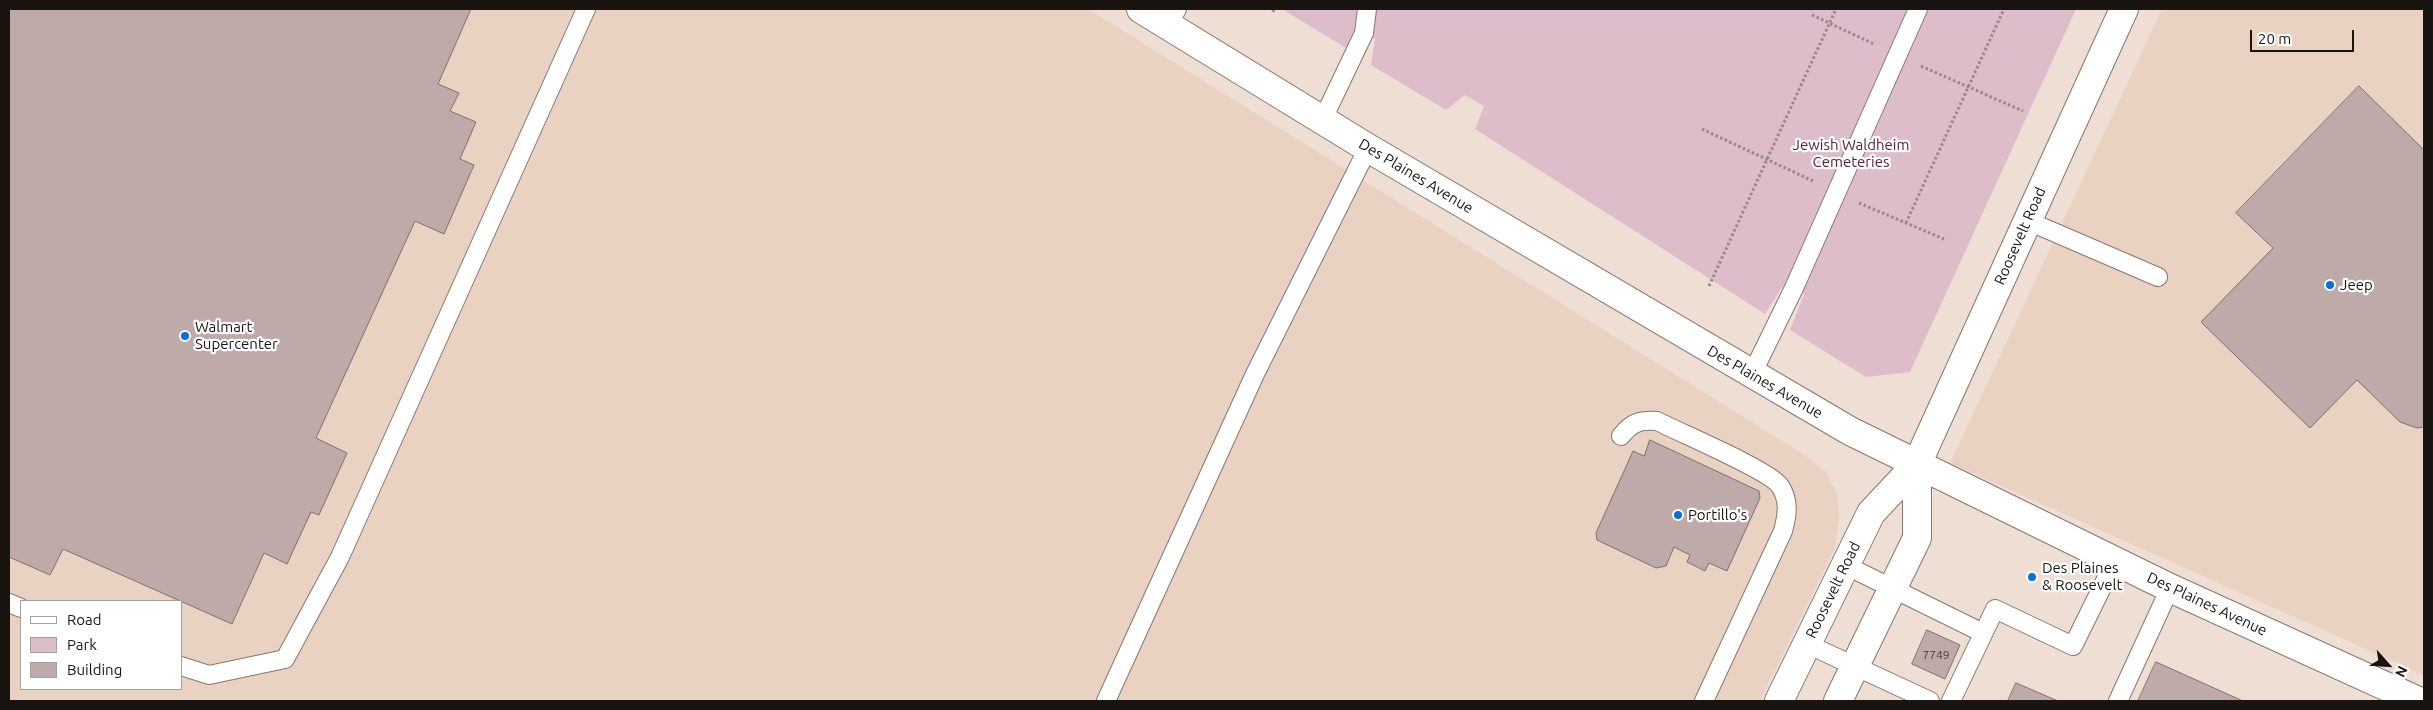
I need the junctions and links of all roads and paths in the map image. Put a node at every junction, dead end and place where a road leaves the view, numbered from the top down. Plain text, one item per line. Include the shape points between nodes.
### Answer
1 (586, 9) edge
2 (1141, 9) edge
3 (1367, 9) edge
4 (1836, 9) edge
5 (1918, 9) edge
6 (2004, 9) edge
7 (2124, 9) edge
8 (1172, 17) edge
9 (1323, 120) junction
10 (1368, 148) junction
11 (2028, 221) junction
12 (1906, 223) dead end
13 (2158, 277) dead end
14 (1709, 286) dead end
15 (1752, 374) junction
16 (1621, 436) dead end
17 (1917, 464) junction
18 (2115, 561) junction
19 (1845, 565) junction
20 (1892, 588) junction
21 (2170, 588) junction
22 (1983, 633) junction
23 (1807, 644) junction
24 (182, 666) edge
25 (1854, 666) junction
26 (1106, 701) edge
27 (1704, 701) edge
28 (1778, 701) edge
29 (1838, 701) edge
30 (1930, 701) edge
31 (1951, 701) edge
32 (2118, 701) edge
33 (2418, 701) edge

1 - 24 lane via 340,557 285,659 210,675
2 - 8 main road, Des Plaines Avenue
3 - 9 lane via 1364,33
4 - 14 path
5 - 15 lane via 1794,288
6 - 12 path
7 - 11 main road, Roosevelt Road
8 - 9 main road, Des Plaines Avenue
9 - 10 main road, Des Plaines Avenue
10 - 15 main road, Des Plaines Avenue
10 - 26 lane via 1255,374
11 - 13 lane
11 - 17 main road, Roosevelt Road
15 - 17 main road, Des Plaines Avenue via 1850,431
16 - 27 lane via 1630,424 1657,421 1771,477 1784,495 1787,516 1783,531
17 - 18 main road, Des Plaines Avenue
17 - 19 main road, Roosevelt Road via 1871,512
17 - 20 main road, Roosevelt Road via 1917,538
18 - 21 main road, Des Plaines Avenue
18 - 22 lane via 2073,646 1995,609
19 - 20 lane
19 - 23 main road, Roosevelt Road
20 - 22 lane
20 - 25 main road, Roosevelt Road
21 - 32 lane
21 - 33 main road, Des Plaines Avenue
22 - 31 lane
23 - 25 lane
23 - 28 main road, Roosevelt Road
25 - 29 main road, Roosevelt Road
25 - 30 lane

